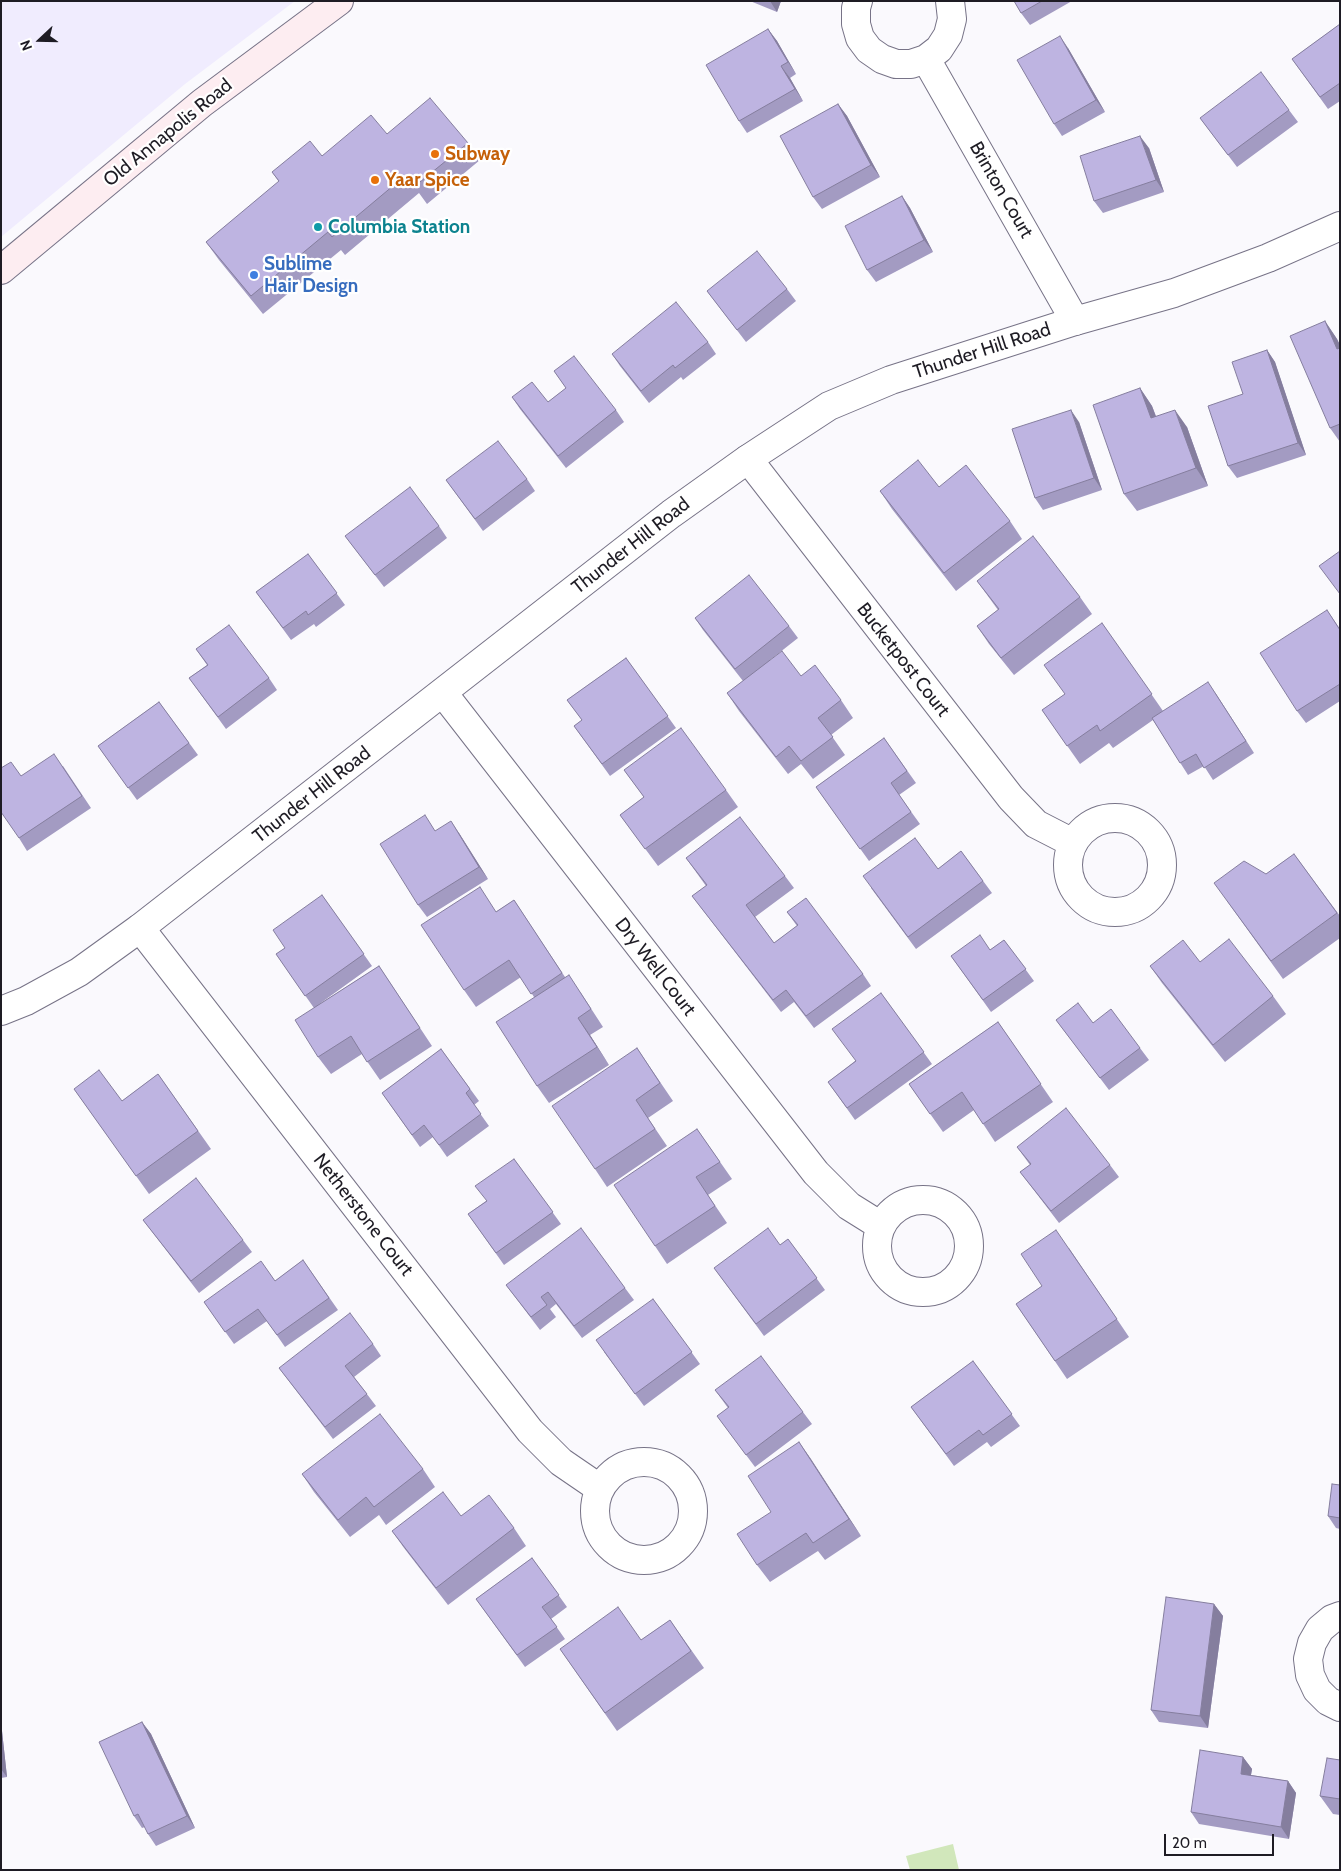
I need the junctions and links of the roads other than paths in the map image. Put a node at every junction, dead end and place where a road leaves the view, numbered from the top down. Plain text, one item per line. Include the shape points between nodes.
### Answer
1 (339, 1) edge
2 (858, 1) edge
3 (950, 1) edge
4 (926, 59) junction
5 (1340, 226) edge
6 (1, 270) edge
7 (1075, 322) junction
8 (748, 459) junction
9 (442, 693) junction
10 (1073, 843) dead end
11 (140, 928) junction
12 (1, 1011) edge
13 (881, 1226) dead end
14 (599, 1488) dead end
15 (1340, 1616) edge
16 (1340, 1707) edge

1 - 6 main road, Old Annapolis Road via 202,103
2 - 4 street via 856,24 860,38 869,50 896,64
3 - 4 street via 952,19 948,35 939,49
4 - 7 street, Brinton Court
5 - 7 street, Thunder Hill Road via 1268,258 1174,293
7 - 8 street, Thunder Hill Road via 891,380 847,398
8 - 9 street, Thunder Hill Road via 671,514
8 - 10 street, Bucketpost Court via 1011,798 1036,824
9 - 11 street, Thunder Hill Road
9 - 13 street, Dry Well Court via 816,1173 849,1206
11 - 12 street, Thunder Hill Road via 78,972
11 - 14 street, Netherstone Court via 530,1431 560,1462
15 - 16 street via 1320,1630 1308,1659 1310,1675 1317,1690

